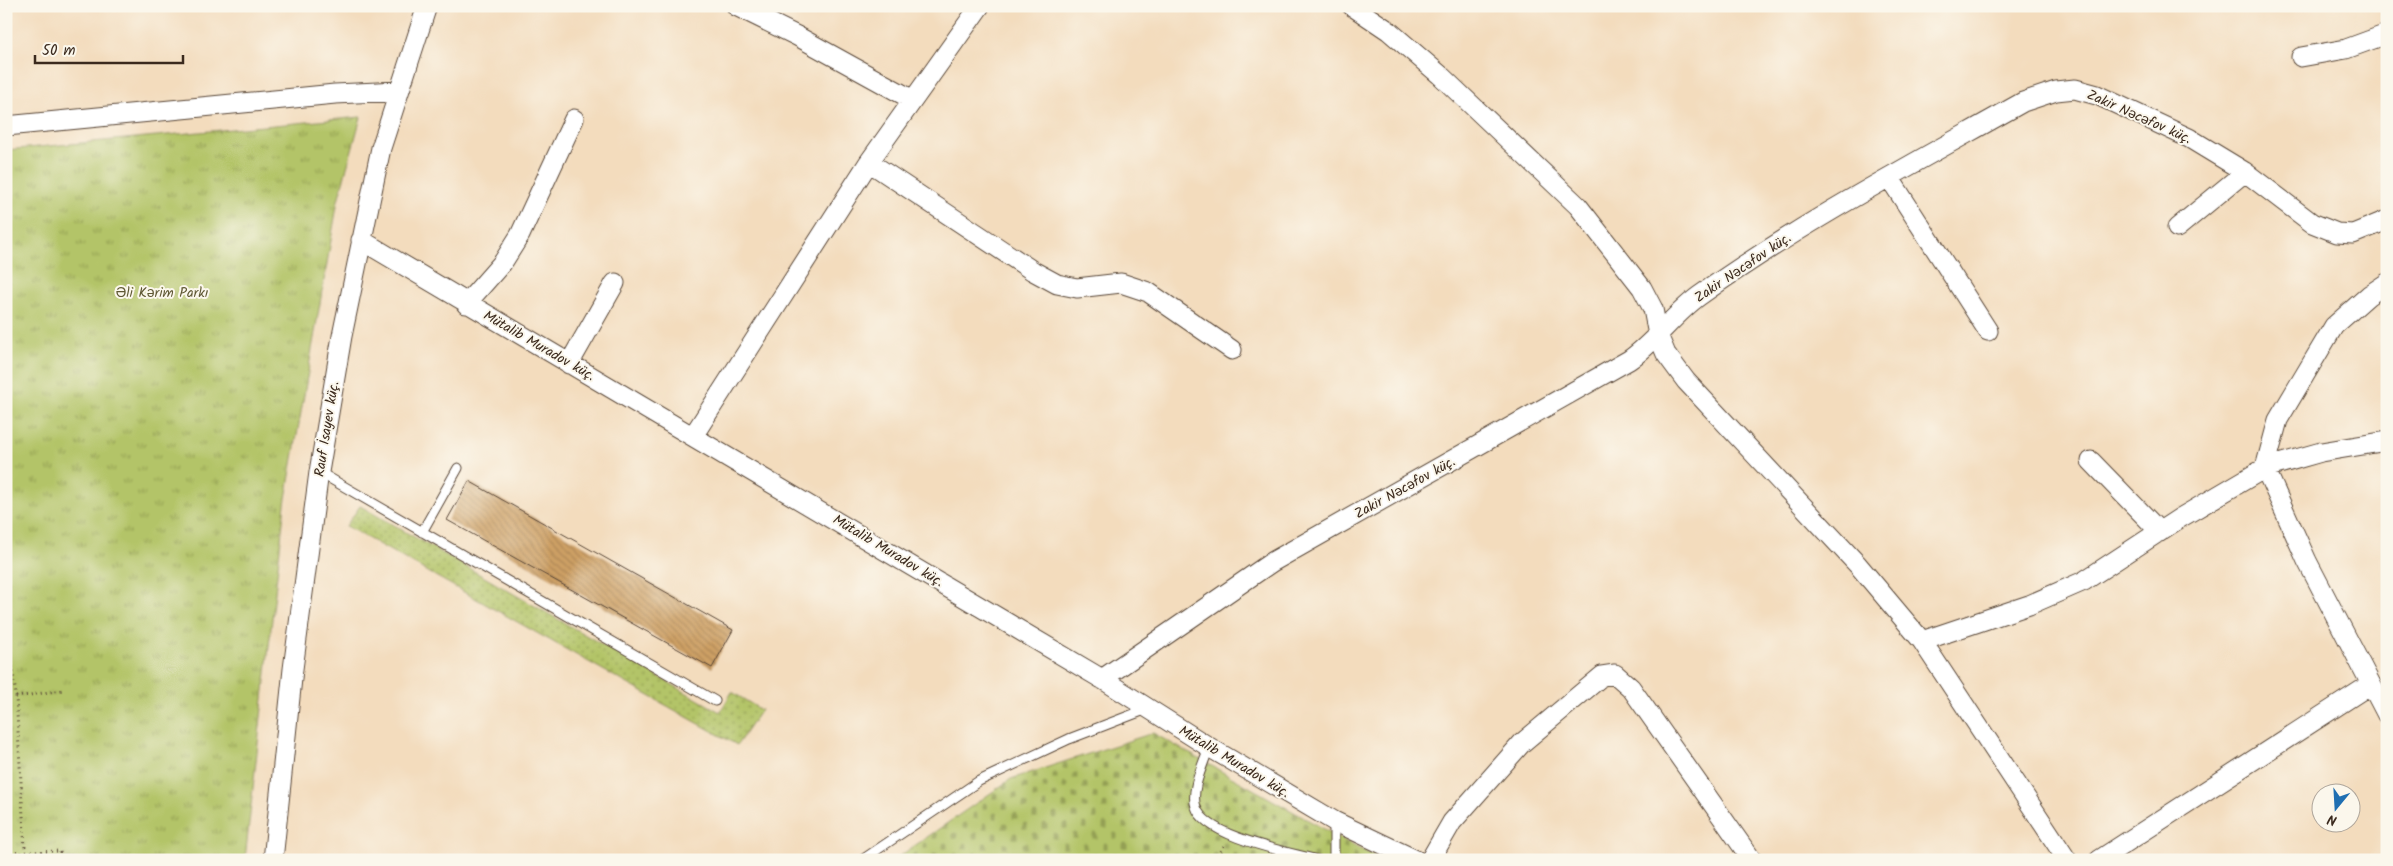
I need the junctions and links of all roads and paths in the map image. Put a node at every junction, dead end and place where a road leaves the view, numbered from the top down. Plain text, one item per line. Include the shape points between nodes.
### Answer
1 (427, 6) edge
2 (736, 6) edge
3 (980, 6) edge
4 (1352, 6) edge
5 (2387, 34) edge
6 (2301, 58) dead end
7 (400, 91) junction
8 (913, 100) junction
9 (574, 119) dead end
10 (6, 126) edge
11 (869, 162) junction
12 (2245, 172) junction
13 (1889, 178) junction
14 (2387, 220) edge
15 (2176, 228) dead end
16 (361, 240) junction
17 (615, 283) dead end
18 (2387, 283) edge
19 (466, 304) junction
20 (1988, 331) dead end
21 (1658, 335) junction
22 (1232, 350) dead end
23 (569, 364) junction
24 (692, 436) junction
25 (2387, 441) edge
26 (2090, 461) dead end
27 (458, 468) dead end
28 (2265, 468) junction
29 (319, 472) junction
30 (422, 532) junction
31 (2160, 532) junction
32 (6, 612) edge
33 (1922, 641) junction
34 (13, 670) junction
35 (6, 673) edge
36 (1102, 679) junction
37 (2371, 684) junction
38 (63, 690) dead end
39 (16, 697) junction
40 (715, 701) dead end
41 (1147, 708) junction
42 (2387, 715) edge
43 (1209, 747) junction
44 (1334, 821) junction
45 (25, 850) junction
46 (6, 853) edge
47 (61, 860) edge
48 (273, 860) edge
49 (862, 860) edge
50 (1316, 860) edge
51 (1334, 860) edge
52 (1416, 860) edge
53 (1430, 860) edge
54 (1752, 860) edge
55 (2067, 860) edge
56 (2099, 860) edge

1 - 7 street, Rauf İsayev küç.
2 - 8 street
3 - 8 street
4 - 21 street via 1390,31 1426,62 1578,206 1642,288 1653,309
5 - 6 street via 2346,49
7 - 10 street via 335,94
7 - 16 street, Rauf İsayev küç. via 381,148
8 - 11 street
9 - 19 street via 520,235 503,262
11 - 22 street via 1057,284 1076,288 1121,283 1148,292
11 - 24 street
12 - 13 street, Zakir Nəcəfov küç. via 2189,138 2096,95 2075,90 2056,91 2023,102
12 - 14 street, Zakir Nəcəfov küç. via 2312,223 2337,233 2353,234
12 - 15 street
13 - 20 street
13 - 21 street, Zakir Nəcəfov küç. via 1830,211 1697,297
16 - 19 street, Mütalib Muradov küç.
16 - 29 street, Rauf İsayev küç.
17 - 23 street
18 - 28 street via 2334,326 2278,420
19 - 23 street, Mütalib Muradov küç.
21 - 33 street via 1666,354 1686,381 1858,565
21 - 36 street, Zakir Nəcəfov küç. via 1630,360 1272,562
23 - 24 street, Mütalib Muradov küç.
24 - 36 street, Mütalib Muradov küç.
25 - 28 street via 2321,452
26 - 31 street
27 - 30 lane
28 - 31 street
28 - 37 street via 2307,560
29 - 30 lane
29 - 48 street, Rauf İsayev küç. via 293,669
30 - 40 lane
31 - 33 street via 2084,581 2029,605
32 - 34 path
33 - 55 street
34 - 35 path
34 - 39 path
36 - 41 street, Mütalib Muradov küç.
37 - 42 street
37 - 56 street
38 - 39 path
39 - 45 path
41 - 43 street, Mütalib Muradov küç.
41 - 49 lane via 1069,739 979,781
43 - 44 street, Mütalib Muradov küç.
43 - 50 lane via 1196,790 1196,807 1206,821 1228,834
44 - 51 lane
44 - 52 street, Mütalib Muradov küç.
45 - 46 path
45 - 47 path via 60,851
53 - 54 street via 1452,822 1522,743 1602,676 1615,674 1631,688

